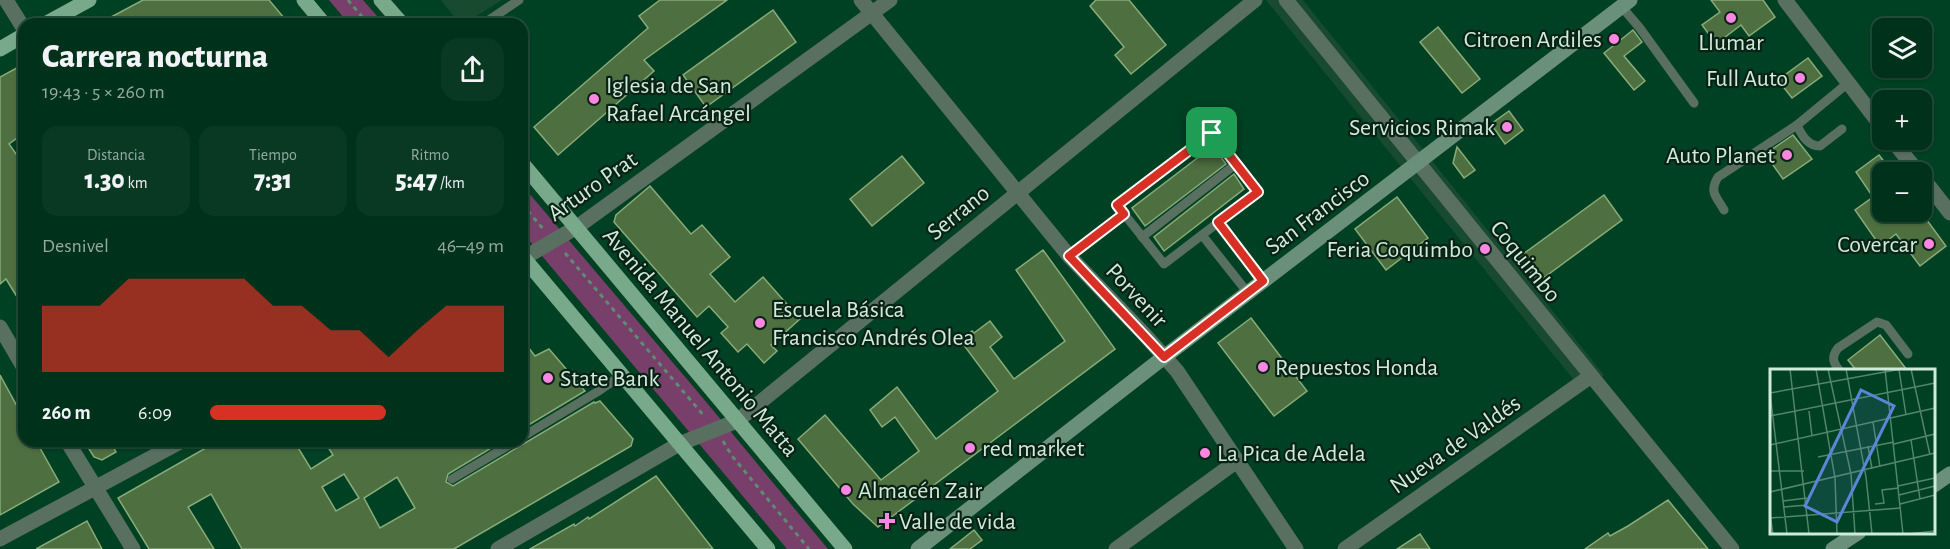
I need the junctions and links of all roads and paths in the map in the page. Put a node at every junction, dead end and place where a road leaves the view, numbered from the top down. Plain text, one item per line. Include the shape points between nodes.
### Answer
1 (6, 0) edge
2 (89, 0) edge
3 (304, 0) edge
4 (348, 0) edge
5 (381, 0) edge
6 (519, 0) edge
7 (861, 0) edge
8 (890, 0) edge
9 (1255, 0) edge
10 (1286, 0) edge
11 (1785, 0) edge
12 (1626, 3) edge
13 (872, 13) junction
14 (56, 18) edge
15 (319, 18) edge
16 (363, 18) edge
17 (397, 18) edge
18 (492, 18) edge
19 (18, 19) edge
20 (18, 38) edge
21 (0, 49) edge
22 (1848, 83) junction
23 (1694, 103) dead end
24 (1872, 114) edge
25 (1797, 125) junction
26 (1842, 129) dead end
27 (1900, 150) edge
28 (1910, 162) edge
29 (1418, 163) junction
30 (1236, 164) junction
31 (528, 171) edge
32 (1932, 190) edge
33 (1017, 193) junction
34 (1724, 210) dead end
35 (528, 211) edge
36 (1950, 213) edge
37 (1124, 214) junction
38 (1218, 222) junction
39 (576, 227) junction
40 (1202, 235) junction
41 (1142, 237) junction
42 (554, 241) junction
43 (528, 255) edge
44 (1069, 256) junction
45 (528, 265) edge
46 (1263, 281) junction
47 (1248, 293) junction
48 (0, 327) edge
49 (1908, 354) dead end
50 (1164, 357) junction
51 (18, 358) edge
52 (1838, 369) edge
53 (622, 375) junction
54 (1591, 376) junction
55 (737, 420) junction
56 (715, 429) junction
57 (528, 434) edge
58 (679, 444) junction
59 (71, 447) edge
60 (171, 447) edge
61 (506, 447) edge
62 (1237, 460) junction
63 (1950, 474) edge
64 (452, 479) dead end
65 (1935, 484) edge
66 (95, 488) junction
67 (1856, 534) edge
68 (0, 539) edge
69 (133, 549) edge
70 (498, 549) edge
71 (768, 549) edge
72 (809, 549) edge
73 (845, 549) edge
74 (918, 549) edge
75 (1116, 549) edge
76 (1296, 549) edge
77 (1345, 549) edge
78 (1732, 549) edge
79 (1833, 549) edge

1 - 19 street
2 - 14 main road
3 - 15 main road
4 - 16 path
5 - 17 main road
6 - 18 lane
7 - 13 street, Porvenir
8 - 13 street, Arturo Prat
9 - 33 street, Serrano
10 - 29 street, Coquimbo
11 - 22 street
12 - 23 lane
12 - 29 main road, San Francisco
13 - 33 street, Porvenir
13 - 39 street, Arturo Prat
20 - 21 main road
22 - 24 street
22 - 25 lane
25 - 26 lane via 1814,146 1820,146
25 - 34 lane via 1718,177 1714,193
27 - 28 street
29 - 46 main road, San Francisco
29 - 54 street, Coquimbo
30 - 37 lane via 1212,133 1117,205
30 - 38 lane via 1258,192
30 - 41 lane
31 - 39 main road, Avenida Manuel Antonio Matta
32 - 36 street
33 - 44 street, Porvenir
33 - 55 street, Serrano
35 - 42 path
37 - 41 lane
37 - 44 lane
38 - 40 lane
38 - 46 lane
39 - 42 street, Arturo Prat
39 - 55 main road, Avenida Manuel Antonio Matta
40 - 41 lane via 1164,264
40 - 47 lane
42 - 43 street, Arturo Prat
42 - 56 path
44 - 50 street, Porvenir
45 - 53 main road
46 - 47 main road, San Francisco
47 - 50 main road, San Francisco
48 - 51 street
49 - 52 lane via 1886,324 1877,322 1838,348 1833,362
50 - 62 street, Porvenir
50 - 74 main road, San Francisco
53 - 57 lane
53 - 58 main road
54 - 77 street, Nueva de Valdés
54 - 78 street, Coquimbo
55 - 56 street, Serrano
55 - 73 main road, Avenida Manuel Antonio Matta
56 - 58 street, Serrano
56 - 72 path via 732,456
58 - 70 street, Serrano
58 - 71 main road
59 - 66 street
60 - 66 street
61 - 64 lane
62 - 75 street
62 - 76 street, Porvenir
63 - 65 main road
66 - 68 street
66 - 69 street
67 - 79 main road

